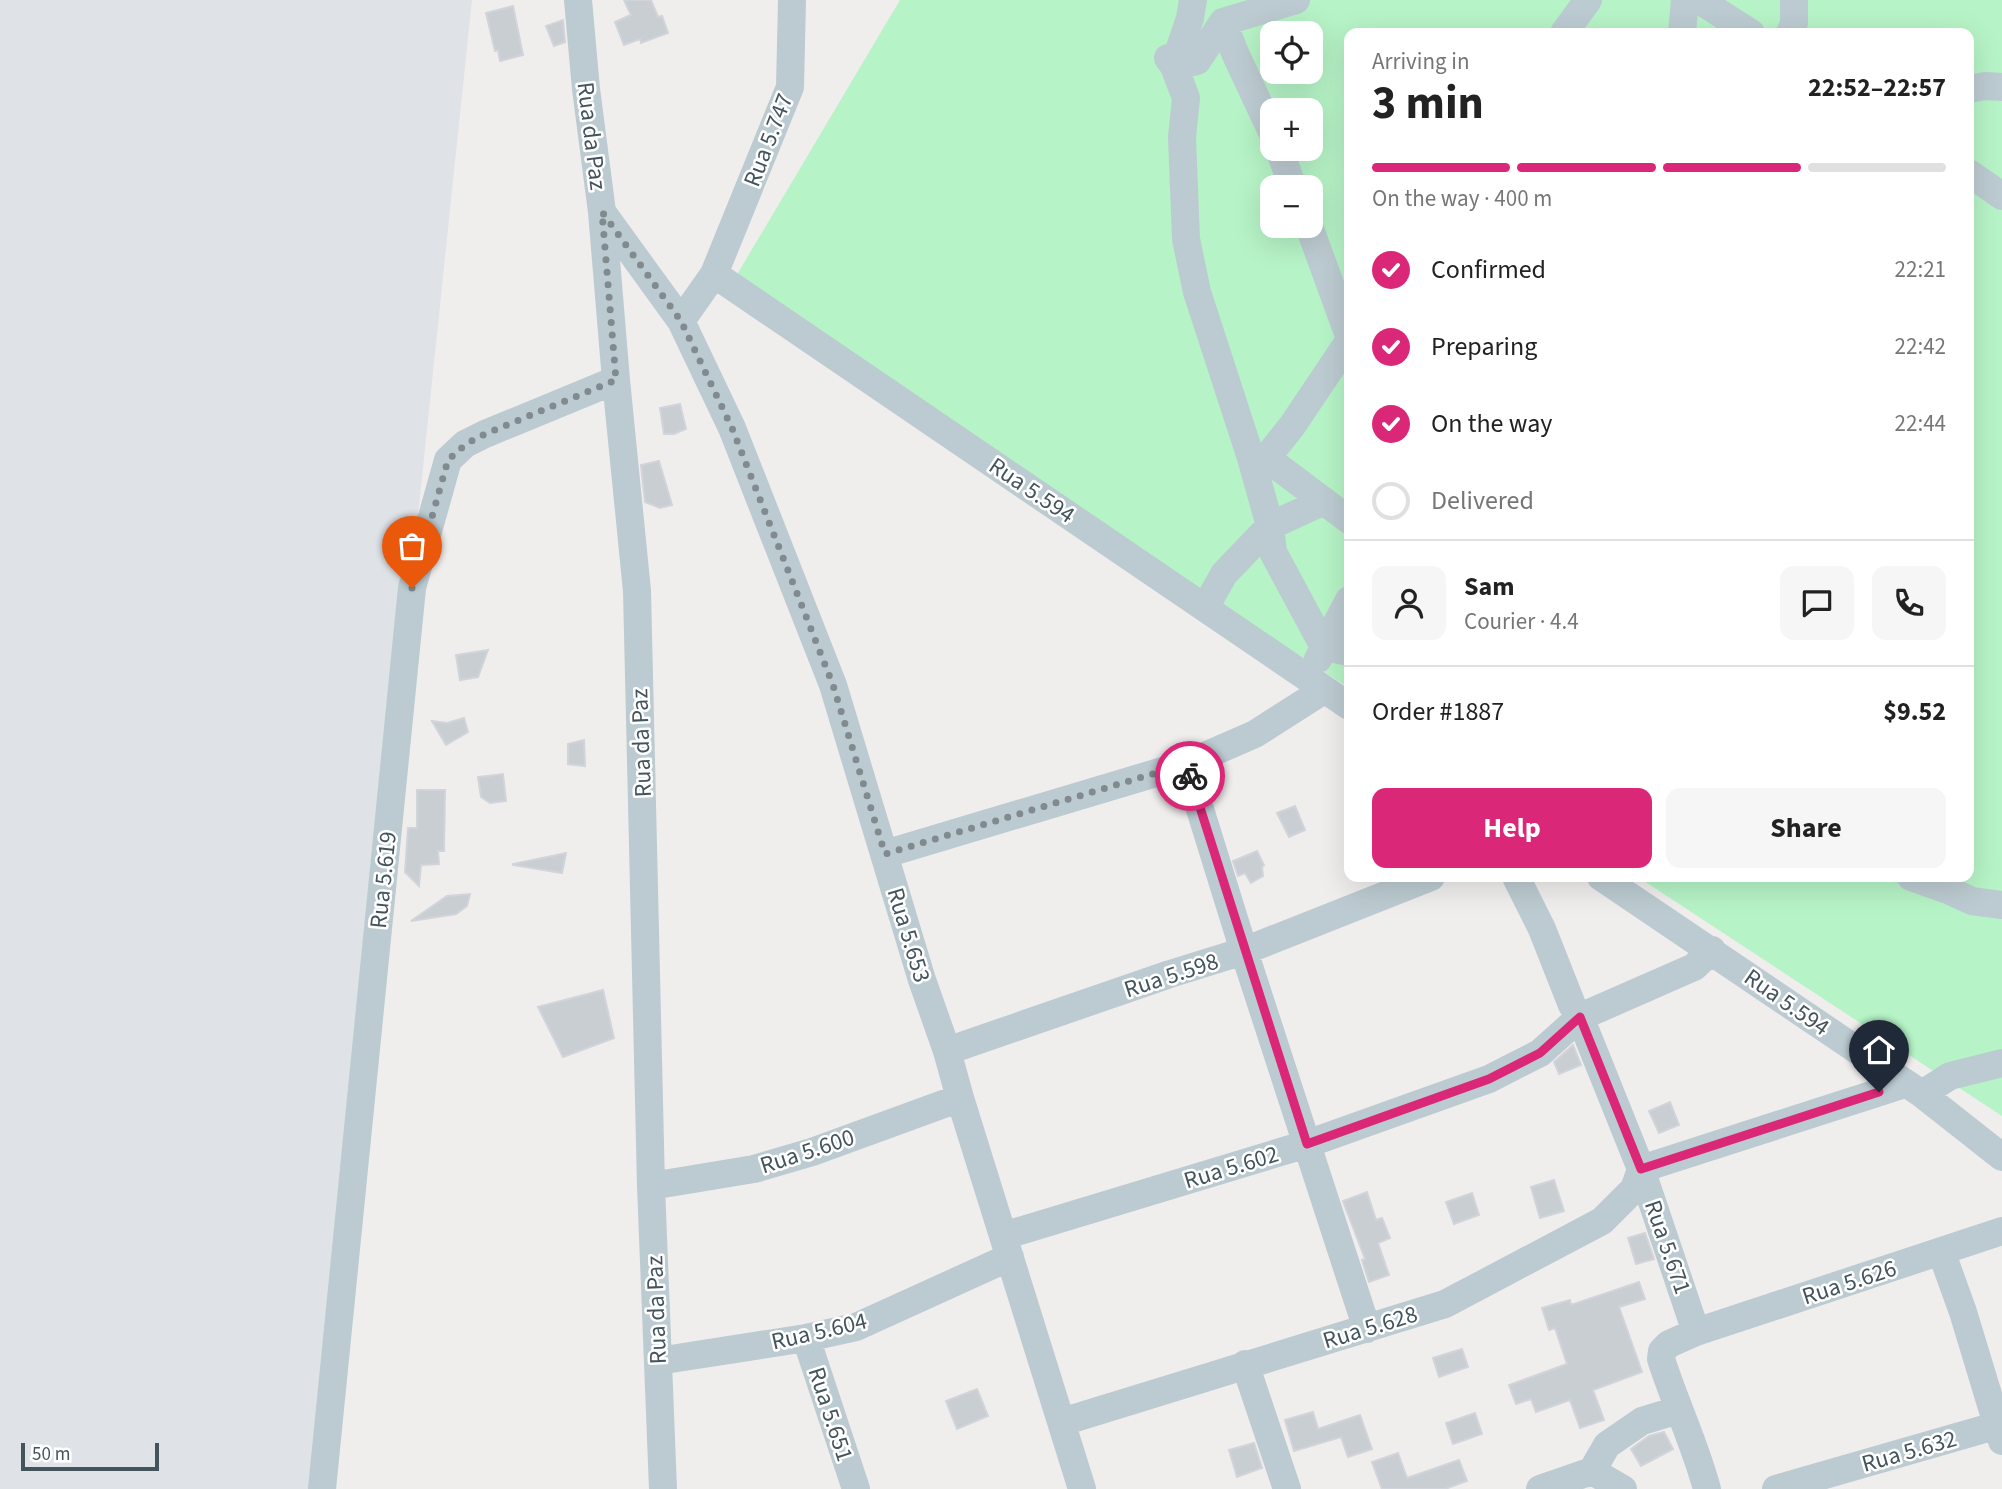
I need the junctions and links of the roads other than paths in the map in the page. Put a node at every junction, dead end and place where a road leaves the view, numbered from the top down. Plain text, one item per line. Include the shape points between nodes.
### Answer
1 (578, 0) edge
2 (792, 0) edge
3 (1193, 0) edge
4 (1296, 0) edge
5 (1588, 0) edge
6 (1685, 0) edge
7 (1699, 0) edge
8 (1794, 0) edge
9 (1223, 22) junction
10 (1568, 28) edge
11 (1682, 28) edge
12 (1743, 28) edge
13 (1792, 28) edge
14 (1171, 62) junction
15 (2002, 87) edge
16 (1974, 88) edge
17 (1260, 106) edge
18 (1974, 176) edge
19 (2002, 196) edge
20 (602, 212) junction
21 (1313, 238) edge
22 (714, 274) junction
23 (681, 321) junction
24 (1344, 324) edge
25 (1344, 346) edge
26 (616, 380) junction
27 (1257, 459) junction
28 (1324, 501) junction
29 (1344, 516) edge
30 (1270, 526) junction
31 (1205, 608) junction
32 (1344, 620) edge
33 (1337, 649) edge
34 (1316, 684) junction
35 (1344, 703) edge
36 (1186, 764) junction
37 (885, 854) junction
38 (1419, 882) edge
39 (1518, 882) edge
40 (1609, 882) edge
41 (1925, 882) edge
42 (2002, 905) edge
43 (1712, 950) junction
44 (1244, 951) junction
45 (1580, 1017) junction
46 (947, 1051) junction
47 (2002, 1063) edge
48 (1914, 1089) junction
49 (960, 1098) junction
50 (1307, 1144) junction
51 (2002, 1157) edge
52 (1641, 1169) junction
53 (651, 1186) junction
54 (2002, 1231) edge
55 (1007, 1247) junction
56 (1941, 1251) junction
57 (1367, 1329) junction
58 (1696, 1332) junction
59 (806, 1338) junction
60 (658, 1361) junction
61 (1245, 1364) junction
62 (1678, 1410) junction
63 (1062, 1422) junction
64 (2000, 1430) edge
65 (1592, 1471) junction
66 (322, 1489) edge
67 (663, 1489) edge
68 (856, 1489) edge
69 (1082, 1489) edge
70 (1287, 1489) edge
71 (1540, 1489) edge
72 (1623, 1489) edge
73 (1707, 1489) edge
74 (1776, 1489) edge

1 - 20 street, Rua da Paz
2 - 22 street, Rua 5.747 via 790,87
3 - 14 street
4 - 9 street
5 - 10 street
6 - 11 street
7 - 12 street
8 - 13 street
9 - 14 street via 1196,61
9 - 17 street
14 - 27 street via 1186,98 1182,137 1186,239 1194,279
15 - 16 street
18 - 19 street
20 - 23 street, Rua 5.653
20 - 26 street, Rua da Paz
21 - 24 street
22 - 23 street, Rua 5.747
22 - 31 street, Rua 5.594
23 - 37 street, Rua 5.653 via 732,428 833,685
25 - 27 street via 1292,426
26 - 53 street, Rua da Paz via 637,591
26 - 66 street, Rua 5.619 via 485,434 448,460 412,588
27 - 28 street via 1273,463
27 - 30 street
28 - 29 street
28 - 30 street
30 - 31 street via 1224,574
30 - 33 street via 1273,552
31 - 34 street, Rua 5.594
32 - 33 street
33 - 34 street
34 - 35 street, Rua 5.594
34 - 36 street via 1255,734
36 - 37 street
36 - 44 street
37 - 46 street, Rua 5.653
38 - 44 street, Rua 5.598
39 - 45 street, Rua 5.671
40 - 43 street, Rua 5.594
41 - 42 street via 1972,901
43 - 45 street, Rua 5.602 via 1694,967
43 - 48 street, Rua 5.594
44 - 46 street, Rua 5.598
44 - 50 street
45 - 50 street, Rua 5.602 via 1540,1053 1489,1079
45 - 52 street, Rua 5.671
46 - 49 street, Rua 5.653
47 - 48 street
48 - 51 street, Rua 5.594
48 - 52 street
49 - 53 street, Rua 5.600 via 765,1166
49 - 55 street, Rua 5.653
50 - 55 street, Rua 5.602
50 - 57 street
52 - 57 street, Rua 5.628 via 1634,1189 1621,1204 1586,1232 1445,1304
52 - 58 street, Rua 5.671
53 - 60 street, Rua da Paz
54 - 56 street, Rua 5.626
55 - 59 street, Rua 5.604 via 856,1327
55 - 63 street, Rua 5.653
56 - 58 street, Rua 5.626
56 - 64 street
57 - 61 street, Rua 5.628
58 - 62 street via 1662,1351
59 - 60 street, Rua 5.604
59 - 68 street, Rua 5.651
60 - 67 street, Rua da Paz
61 - 63 street, Rua 5.628
61 - 70 street
62 - 65 street via 1642,1421 1608,1445
62 - 73 street via 1691,1435
63 - 69 street, Rua 5.653
64 - 74 street, Rua 5.632
65 - 71 street
65 - 72 street

